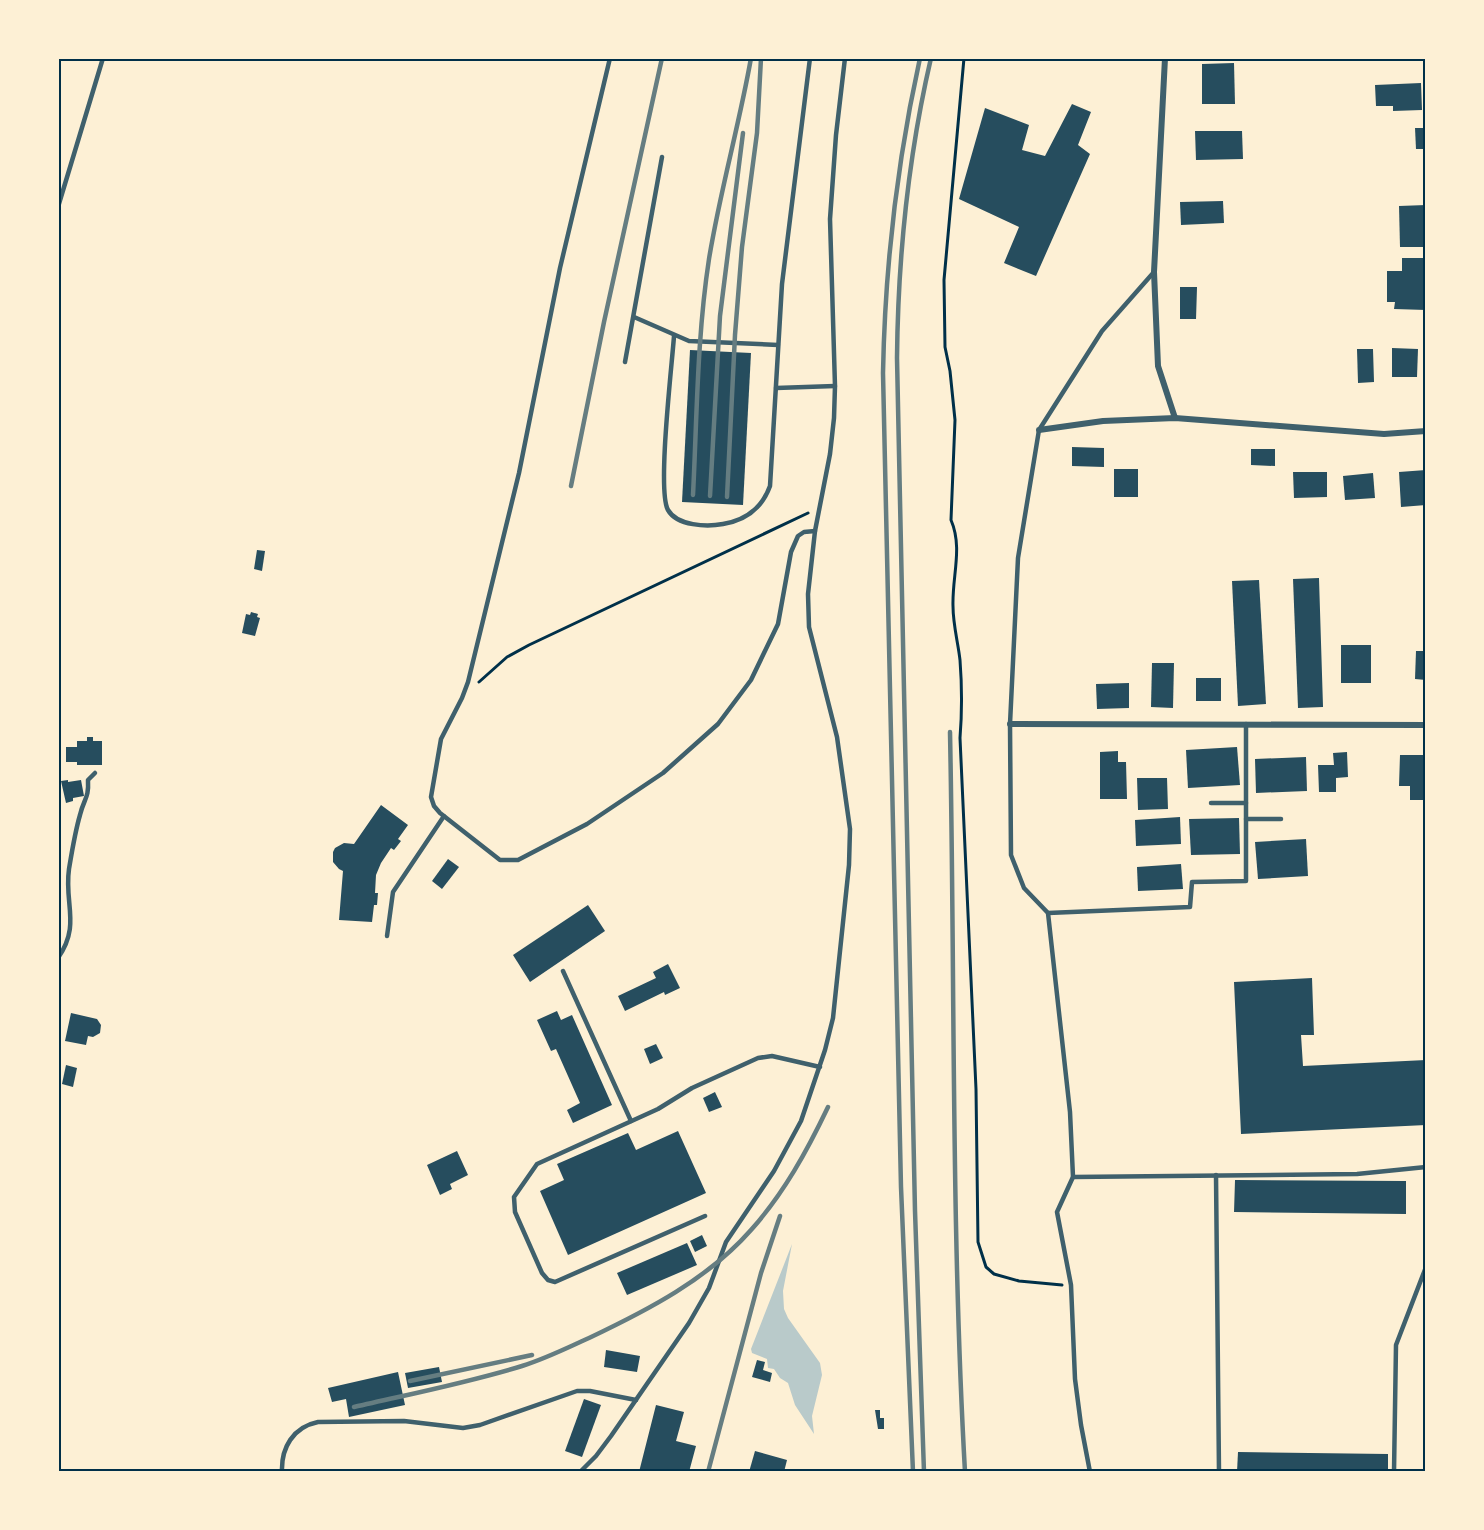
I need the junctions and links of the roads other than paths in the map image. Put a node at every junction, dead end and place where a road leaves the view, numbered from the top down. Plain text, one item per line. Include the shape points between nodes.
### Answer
1 (103, 58) edge
2 (610, 58) edge
3 (810, 58) edge
4 (845, 58) edge
5 (1165, 58) edge
6 (662, 157) dead end
7 (58, 207) edge
8 (1154, 272) junction
9 (634, 317) junction
10 (674, 336) junction
11 (778, 345) junction
12 (625, 362) dead end
13 (835, 386) junction
14 (776, 388) junction
15 (1175, 418) junction
16 (1039, 430) junction
17 (1425, 431) edge
18 (815, 531) junction
19 (1010, 724) junction
20 (1246, 724) junction
21 (1425, 725) edge
22 (95, 773) dead end
23 (1211, 803) dead end
24 (1246, 803) junction
25 (444, 816) junction
26 (1246, 819) junction
27 (1281, 819) dead end
28 (1048, 913) junction
29 (387, 936) dead end
30 (58, 958) edge
31 (563, 971) dead end
32 (820, 1067) junction
33 (631, 1121) junction
34 (1425, 1167) edge
35 (1216, 1175) junction
36 (1073, 1176) junction
37 (705, 1216) dead end
38 (1425, 1267) edge
39 (636, 1400) junction
40 (282, 1472) edge
41 (580, 1472) edge
42 (1090, 1472) edge
43 (1219, 1472) edge
44 (1394, 1472) edge

1 - 7 lane
2 - 25 lane via 560,268 521,464 468,682 441,739 431,797
3 - 11 lane
4 - 13 lane via 830,219
5 - 8 street
6 - 9 lane
8 - 15 street via 1158,366
8 - 16 lane via 1102,331
9 - 10 lane
9 - 12 lane
10 - 11 lane via 701,342
10 - 14 lane via 663,481 666,508 672,516 690,524 721,525 762,505 770,486
11 - 14 lane
13 - 14 lane
13 - 18 lane via 830,454
15 - 16 street via 1103,421
15 - 17 street via 1383,434
16 - 19 lane via 1018,558
18 - 25 lane via 804,532 794,543 778,624 751,680 718,724 663,773 587,824 518,860 500,860
18 - 32 lane via 808,594 809,627 837,737 850,829 837,987
19 - 20 street
19 - 28 lane via 1011,855 1024,888
20 - 21 street
20 - 24 lane
22 - 30 lane via 88,780 87,800 80,812 69,869 72,927 68,944
23 - 24 lane
24 - 26 lane
25 - 29 lane via 393,892
26 - 27 lane
26 - 28 lane via 1246,881 1192,882 1190,907
28 - 36 lane via 1070,1112
31 - 33 lane
32 - 33 lane via 772,1056 758,1058
32 - 39 lane via 801,1121 774,1171 726,1242 700,1305
33 - 37 lane via 537,1164 517,1191 515,1212 548,1280 563,1280
34 - 35 lane via 1357,1174
35 - 36 lane
35 - 43 lane
36 - 42 lane via 1057,1212 1071,1285 1076,1379
38 - 44 lane via 1396,1345
39 - 40 lane via 577,1391 463,1428 404,1421 308,1424 292,1436 283,1454
39 - 41 lane

